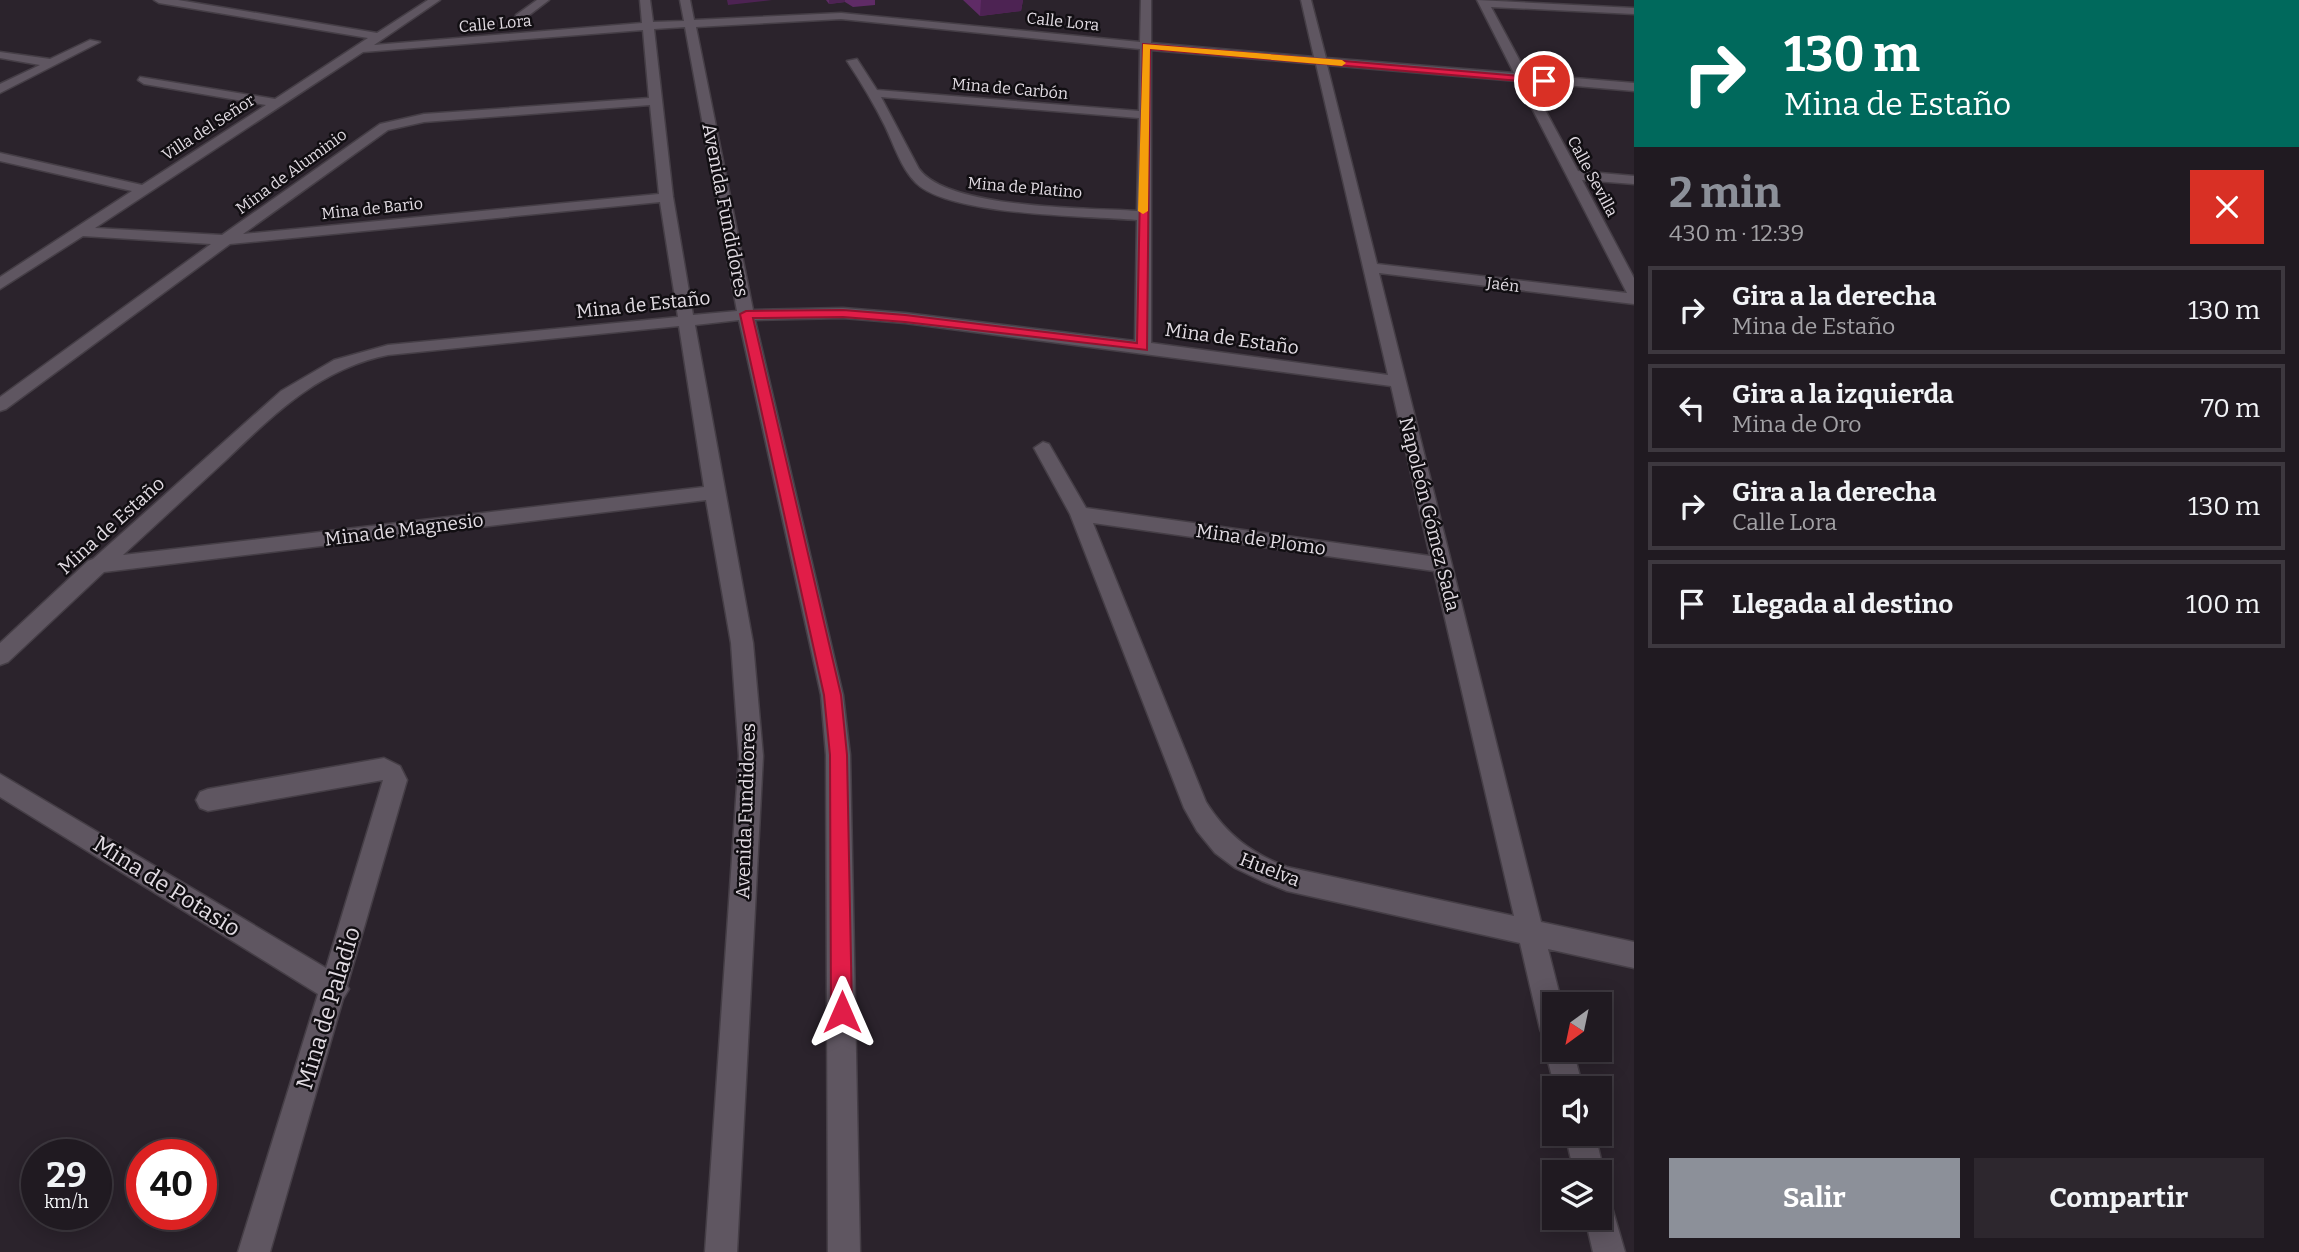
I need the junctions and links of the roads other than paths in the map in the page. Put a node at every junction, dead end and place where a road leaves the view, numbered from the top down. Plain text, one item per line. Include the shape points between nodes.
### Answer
1 (159, 0) edge
2 (435, 0) edge
3 (544, 0) edge
4 (645, 0) edge
5 (685, 0) edge
6 (1146, 0) edge
7 (1306, 0) edge
8 (1483, 1) edge
9 (1634, 11) edge
10 (520, 17) dead end
11 (690, 23) junction
12 (648, 26) junction
13 (380, 37) junction
14 (94, 42) dead end
15 (1146, 46) junction
16 (362, 49) junction
17 (0, 55) edge
18 (853, 61) dead end
19 (1321, 61) junction
20 (52, 63) junction
21 (1522, 79) junction
22 (144, 80) dead end
23 (1634, 88) edge
24 (0, 89) edge
25 (874, 93) junction
26 (654, 101) junction
27 (278, 103) junction
28 (1143, 115) junction
29 (0, 157) edge
30 (1573, 175) junction
31 (1634, 180) edge
32 (144, 190) junction
33 (666, 197) junction
34 (1143, 216) junction
35 (80, 232) junction
36 (226, 240) junction
37 (1373, 268) junction
38 (0, 284) edge
39 (1634, 293) edge
40 (1634, 299) edge
41 (746, 314) junction
42 (688, 321) junction
43 (1143, 347) junction
44 (1398, 382) junction
45 (0, 405) edge
46 (1043, 448) dead end
47 (714, 492) junction
48 (1080, 514) junction
49 (1442, 565) junction
50 (95, 566) junction
51 (0, 656) edge
52 (0, 783) edge
53 (208, 800) dead end
54 (1531, 933) junction
55 (1634, 955) edge
56 (335, 989) junction
57 (1545, 992) edge
58 (1604, 1230) edge
59 (847, 1251) edge
60 (254, 1252) edge
61 (721, 1252) edge
62 (1609, 1252) edge

1 - 13 street
2 - 13 street, Villa del Señor
3 - 10 street
4 - 12 street, Avenida Fundidores
5 - 11 street, Avenida Fundidores
6 - 15 street
7 - 19 street, Napoleón Gómez Sada
8 - 9 street
8 - 21 street, Calle Sevilla
11 - 12 street, Calle Lora
11 - 15 street, Calle Lora via 841,16
11 - 41 street, Avenida Fundidores
12 - 16 street, Calle Lora
12 - 26 street, Avenida Fundidores
13 - 16 street, Villa del Señor
14 - 20 street
15 - 19 street, Calle Lora
15 - 28 street
16 - 27 street, Villa del Señor
17 - 20 street
18 - 25 street, Mina de Platino
19 - 21 street, Calle Lora
19 - 37 street, Napoleón Gómez Sada
20 - 24 street
21 - 23 street, Calle Lora
21 - 30 street, Calle Sevilla
22 - 27 street
25 - 28 street, Mina de Carbón
25 - 34 street, Mina de Platino via 913,170 935,191 966,200
26 - 33 street, Avenida Fundidores
26 - 36 street, Mina de Aluminio via 467,113 394,124 364,139
27 - 32 street, Villa del Señor
28 - 34 street
29 - 32 street
30 - 31 street
30 - 39 street, Calle Sevilla
32 - 35 street, Villa del Señor
33 - 36 street, Mina de Bario
33 - 42 street, Avenida Fundidores
34 - 43 street
35 - 36 street, Mina de Bario
35 - 38 street, Villa del Señor
36 - 45 street, Mina de Aluminio
37 - 40 street, Jaén
37 - 44 street, Napoleón Gómez Sada
41 - 42 street, Mina de Estaño
41 - 43 street, Mina de Estaño via 892,317
41 - 59 street, Avenida Fundidores via 819,631 836,731
42 - 47 street, Avenida Fundidores
42 - 50 street, Mina de Estaño via 388,350 333,364 273,406
43 - 44 street, Mina de Estaño
44 - 49 street, Napoleón Gómez Sada
46 - 48 street, Huelva
47 - 50 street, Mina de Magnesio
47 - 61 street, Avenida Fundidores via 741,643 751,756
48 - 49 street, Mina de Plomo
48 - 54 street, Huelva via 1196,808 1215,838 1234,855 1287,879
49 - 54 street, Napoleón Gómez Sada
50 - 51 street, Mina de Estaño
52 - 56 street, Mina de Potasio
53 - 56 street, Mina de Paladio via 384,768 392,773 395,780
54 - 55 street, Huelva
54 - 57 street, Napoleón Gómez Sada
56 - 60 street, Mina de Paladio
58 - 62 street

